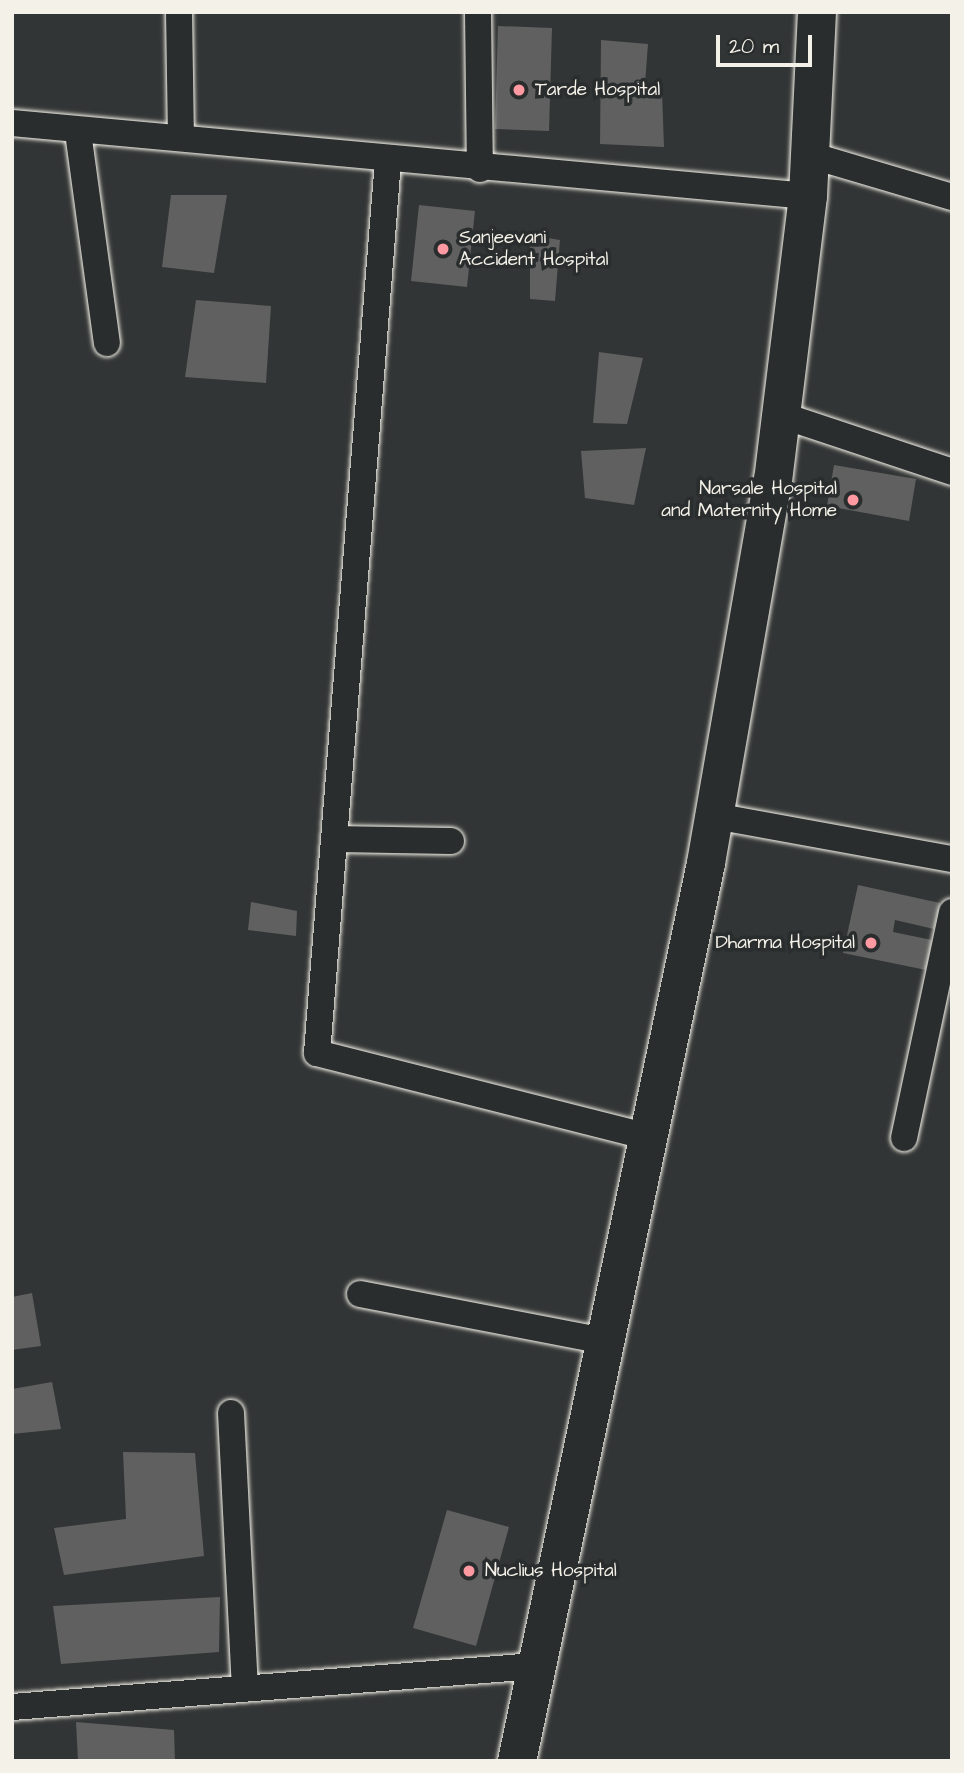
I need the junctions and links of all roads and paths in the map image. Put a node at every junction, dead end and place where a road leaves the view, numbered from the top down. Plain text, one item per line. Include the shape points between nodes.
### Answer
1 (179, 12) edge
2 (478, 12) edge
3 (817, 12) edge
4 (12, 123) edge
5 (78, 132) junction
6 (181, 136) junction
7 (810, 155) junction
8 (388, 161) junction
9 (480, 169) junction
10 (808, 196) junction
11 (952, 197) edge
12 (107, 343) dead end
13 (781, 415) junction
14 (952, 472) edge
15 (715, 816) junction
16 (334, 839) junction
17 (451, 841) dead end
18 (952, 859) edge
19 (952, 912) edge
20 (648, 1137) junction
21 (904, 1138) dead end
22 (360, 1294) dead end
23 (605, 1341) junction
24 (231, 1413) dead end
25 (536, 1666) junction
26 (245, 1687) junction
27 (12, 1707) edge
28 (517, 1761) edge

1 - 6 street
2 - 9 street
3 - 7 street
4 - 5 street
5 - 6 street
5 - 12 street
6 - 8 street
7 - 10 street
7 - 11 street
8 - 9 street
8 - 16 street
9 - 10 street
10 - 13 street
13 - 14 street
13 - 15 street
15 - 18 street
15 - 20 street
16 - 17 street
16 - 20 street via 317,1053
19 - 21 street
20 - 23 street
22 - 23 street
23 - 25 street
24 - 26 street
25 - 26 street
25 - 28 street
26 - 27 street

